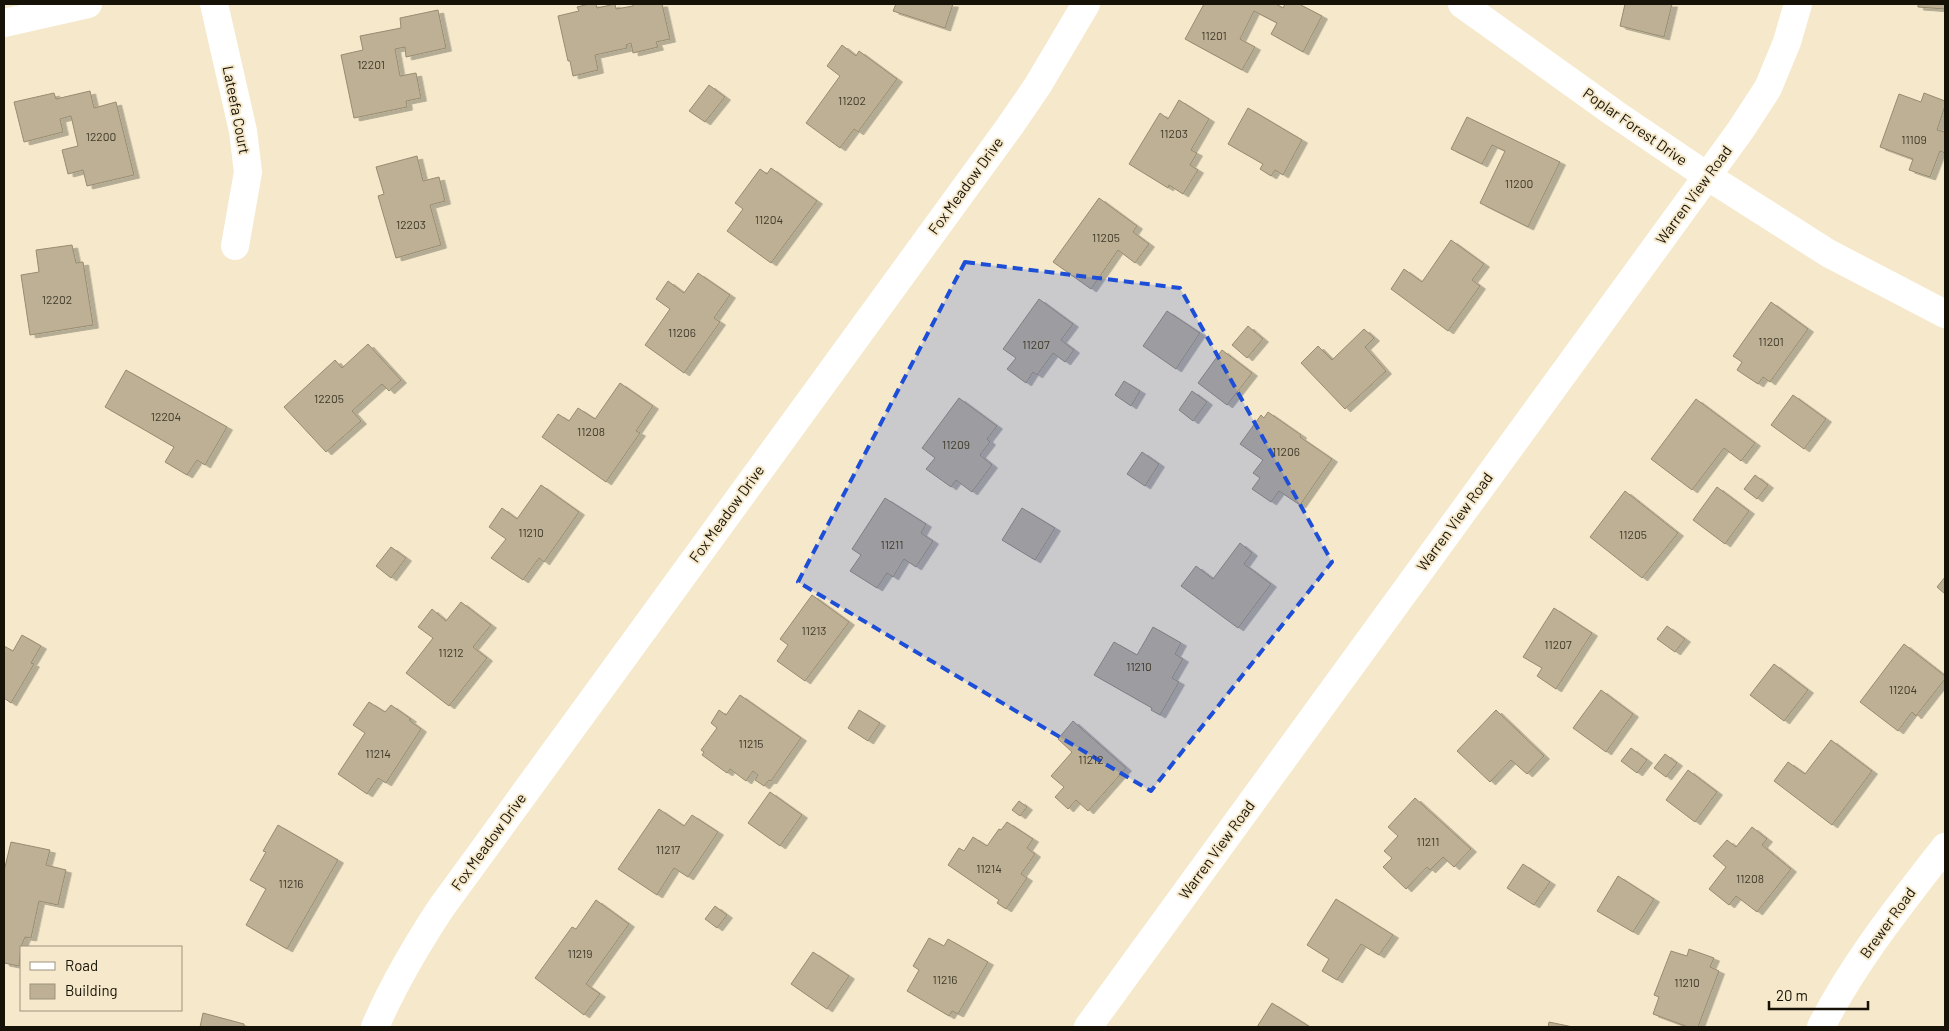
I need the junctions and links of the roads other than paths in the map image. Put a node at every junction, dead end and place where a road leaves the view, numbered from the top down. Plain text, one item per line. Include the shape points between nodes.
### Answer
1 (88, 4) edge
2 (214, 4) edge
3 (1086, 4) edge
4 (1462, 4) edge
5 (1798, 4) edge
6 (4, 23) edge
7 (1707, 176) junction
8 (235, 246) dead end
9 (1945, 314) edge
10 (1945, 847) edge
11 (375, 1027) edge
12 (1088, 1027) edge
13 (1821, 1027) edge

1 - 6 street
2 - 8 street, Lateefa Court via 243,131 248,172
3 - 11 street, Fox Meadow Drive via 1010,126 441,908 415,947
4 - 7 street, Poplar Forest Drive
5 - 7 street, Warren View Road via 1768,88
7 - 9 street, Poplar Forest Drive via 1828,253
7 - 12 street, Warren View Road
10 - 13 street, Brewer Road via 1852,972

